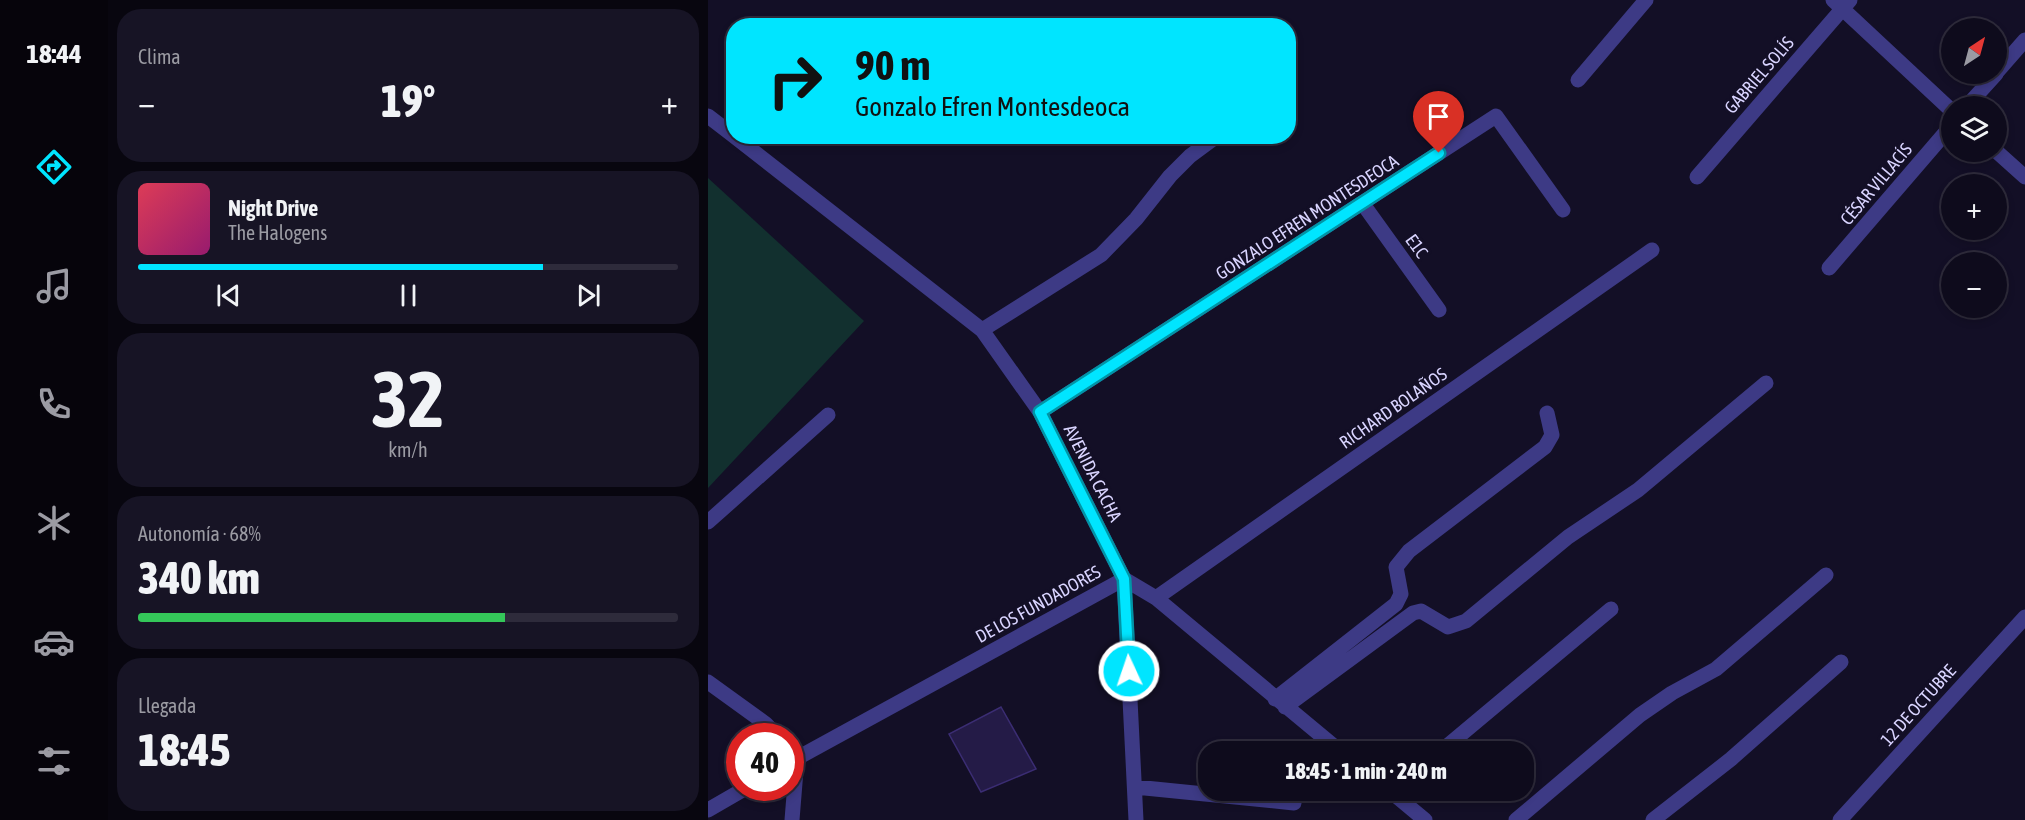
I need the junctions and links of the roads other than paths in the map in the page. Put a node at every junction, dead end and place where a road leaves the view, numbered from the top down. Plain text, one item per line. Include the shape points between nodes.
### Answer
1 (1646, 0) edge
2 (1842, 3) edge
3 (2025, 40) edge
4 (2007, 60) edge
5 (1578, 80) dead end
6 (1986, 84) edge
7 (1976, 96) edge
8 (1941, 100) edge
9 (710, 121) edge
10 (726, 131) edge
11 (1941, 138) edge
12 (744, 144) edge
13 (1206, 144) edge
14 (2007, 161) edge
15 (1697, 177) dead end
16 (2025, 177) edge
17 (1363, 204) junction
18 (1563, 210) dead end
19 (1652, 250) dead end
20 (1829, 268) dead end
21 (1439, 310) dead end
22 (982, 330) junction
23 (1766, 383) dead end
24 (1040, 412) junction
25 (1547, 413) dead end
26 (828, 415) dead end
27 (708, 522) edge
28 (1826, 575) dead end
29 (1124, 579) junction
30 (1156, 598) junction
31 (1611, 609) dead end
32 (2025, 617) edge
33 (1841, 662) dead end
34 (708, 682) edge
35 (1280, 703) junction
36 (765, 723) edge
37 (1327, 741) edge
38 (1453, 741) edge
39 (804, 751) edge
40 (1136, 787) junction
41 (726, 800) edge
42 (792, 801) edge
43 (1403, 801) edge
44 (1294, 803) dead end
45 (708, 810) edge
46 (792, 820) edge
47 (1136, 820) edge
48 (1425, 820) edge
49 (1516, 820) edge
50 (1653, 820) edge
51 (1840, 820) edge

1 - 5 street
2 - 8 street
2 - 15 street, GABRIEL SOLÍS
3 - 4 street
6 - 7 street
9 - 10 street, AVENIDA CACHA
11 - 20 street, CÉSAR VILLACÍS
12 - 22 street, AVENIDA CACHA
13 - 22 street via 1170,176 1101,255
14 - 16 street
17 - 18 street, GONZALO EFREN MONTESDEOCA via 1496,116
17 - 21 street, E1C
17 - 24 street, GONZALO EFREN MONTESDEOCA
19 - 30 street, RICHARD BOLAÑOS
22 - 24 street, AVENIDA CACHA
23 - 35 street via 1638,490 1568,537 1466,621 1448,627 1428,614 1413,613
24 - 29 street, AVENIDA CACHA
25 - 35 street via 1552,435 1545,447 1409,551 1395,567 1401,594 1396,604
26 - 27 street
28 - 49 street via 1716,669 1640,715
29 - 30 street, DE LOS FUNDADORES
29 - 39 street, DE LOS FUNDADORES
29 - 40 street, AVENIDA CACHA
30 - 35 street, DE LOS FUNDADORES
31 - 38 street
32 - 51 street, 12 DE OCTUBRE
33 - 50 street via 1731,759
34 - 36 street
35 - 37 street, DE LOS FUNDADORES
40 - 44 street
40 - 47 street, AVENIDA CACHA
41 - 45 street
42 - 46 street
43 - 48 street

